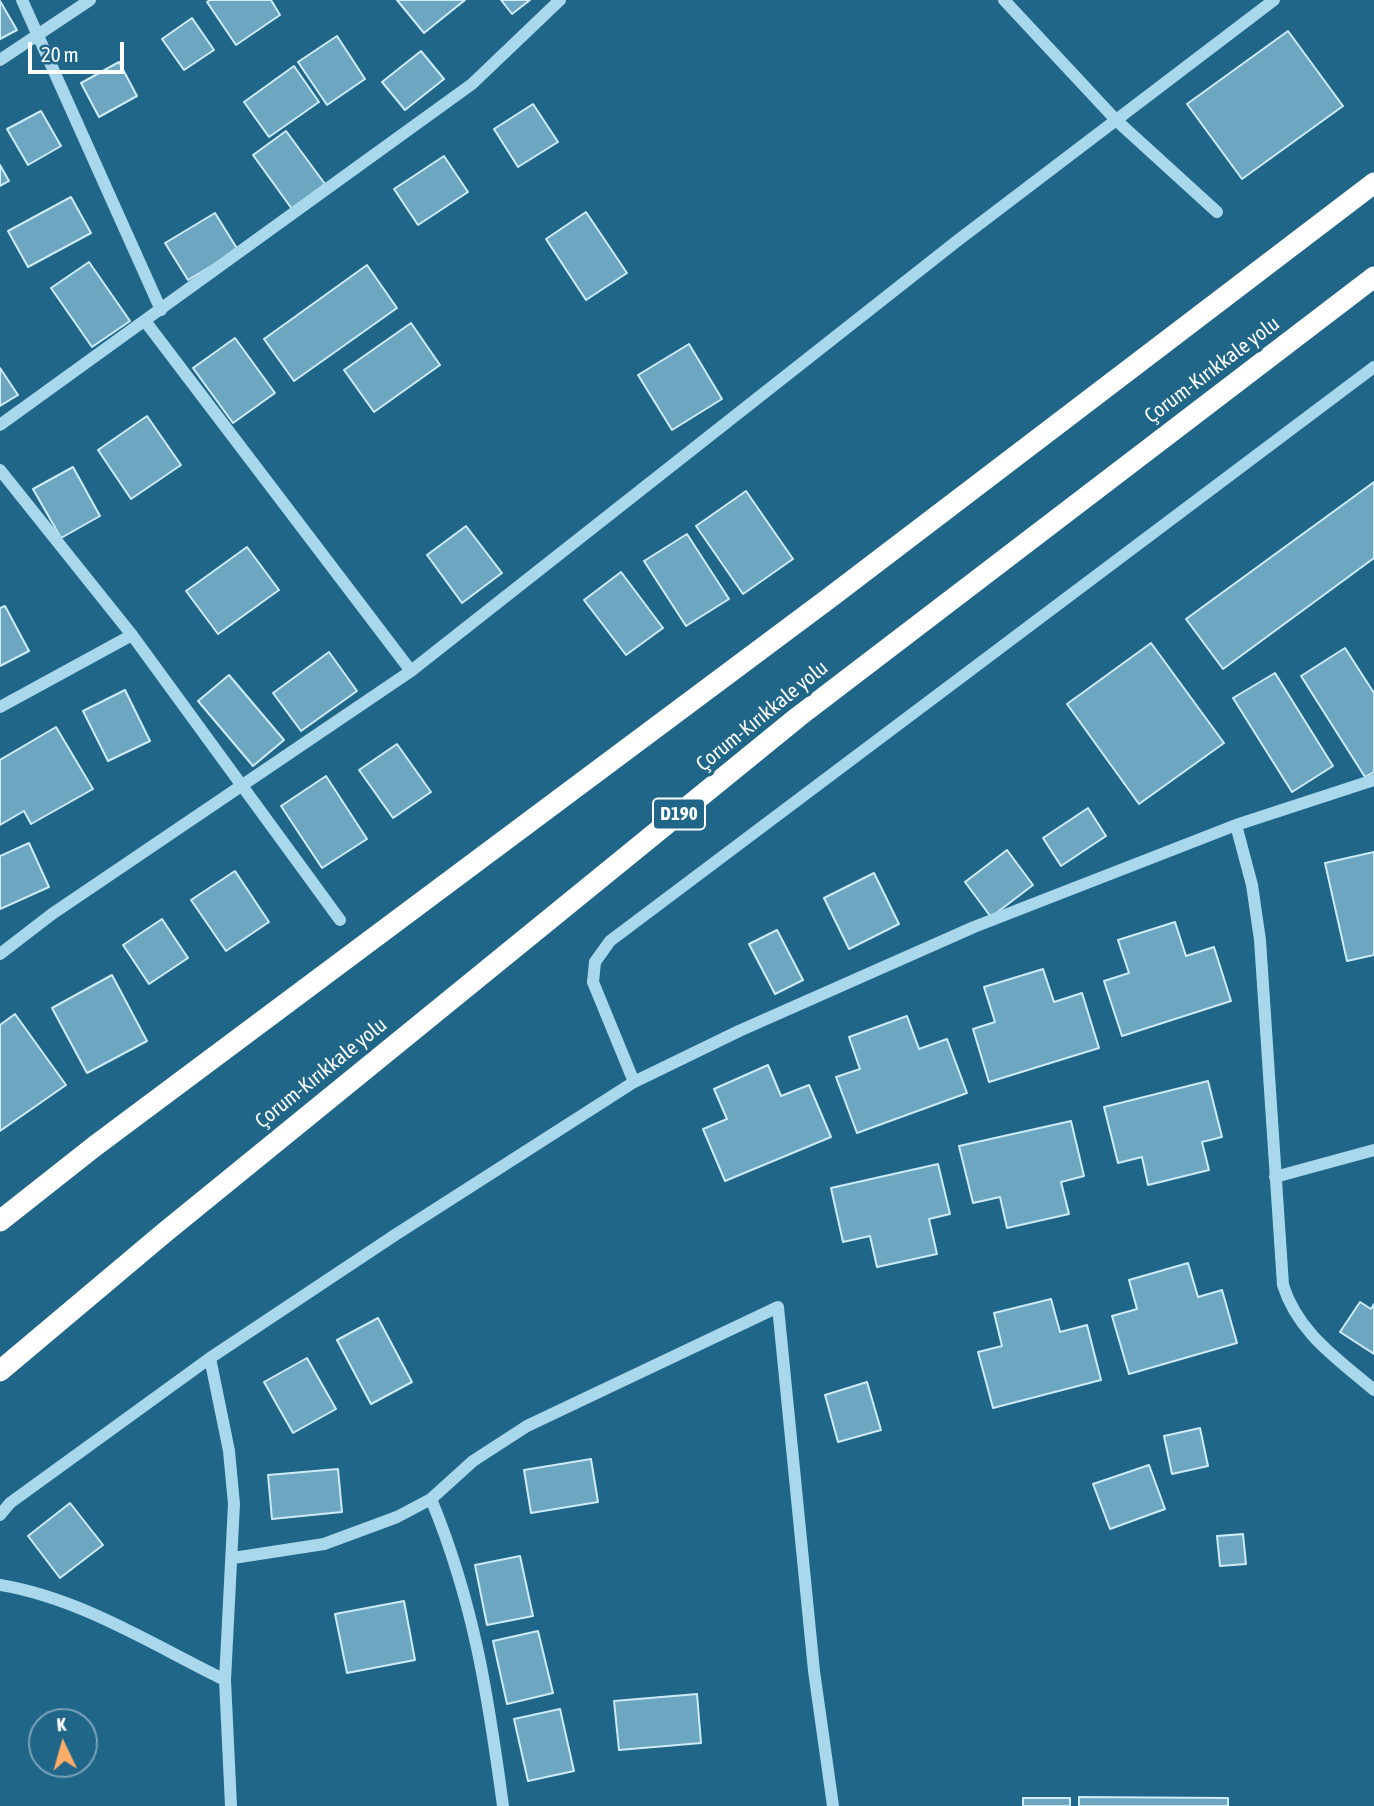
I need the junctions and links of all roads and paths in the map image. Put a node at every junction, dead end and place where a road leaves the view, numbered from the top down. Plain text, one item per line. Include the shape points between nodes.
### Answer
1 (22, 0) edge
2 (90, 0) edge
3 (560, 0) edge
4 (1004, 0) edge
5 (1274, 0) edge
6 (37, 36) junction
7 (0, 60) edge
8 (1116, 120) junction
9 (1374, 183) edge
10 (1217, 212) dead end
11 (1374, 276) edge
12 (161, 310) junction
13 (145, 321) junction
14 (1374, 367) edge
15 (0, 425) edge
16 (0, 470) edge
17 (132, 635) junction
18 (411, 671) junction
19 (0, 707) edge
20 (1374, 780) edge
21 (243, 787) junction
22 (1236, 825) junction
23 (340, 920) dead end
24 (0, 954) edge
25 (634, 1082) junction
26 (1374, 1150) edge
27 (1275, 1177) junction
28 (0, 1221) edge
29 (210, 1358) junction
30 (0, 1371) edge
31 (1374, 1390) edge
32 (431, 1499) junction
33 (0, 1514) edge
34 (233, 1558) junction
35 (0, 1586) edge
36 (225, 1679) junction
37 (231, 1806) edge
38 (503, 1806) edge
39 (832, 1806) edge

1 - 6 street
2 - 6 street
3 - 12 street via 472,83
4 - 8 street
5 - 8 street
6 - 7 street
6 - 12 street
8 - 10 street
8 - 18 street
9 - 28 highway via 832,597
11 - 30 highway, Çorum-Kırıkkale yolu / D190 via 797,717
12 - 13 street
13 - 15 street
13 - 18 street
14 - 25 street via 610,941 595,962 593,982
16 - 17 street
17 - 19 street
17 - 21 street
18 - 21 street
20 - 22 street
21 - 23 street
21 - 24 street via 52,914
22 - 25 street via 974,926
22 - 27 street via 1260,940
25 - 29 street
26 - 27 street
27 - 31 street via 1288,1301 1305,1329
29 - 33 street
29 - 34 street via 229,1451
32 - 34 street via 324,1544
32 - 38 street via 474,1626
32 - 39 street via 472,1461 527,1426 778,1307
34 - 36 street
35 - 36 street via 81,1610
36 - 37 street

